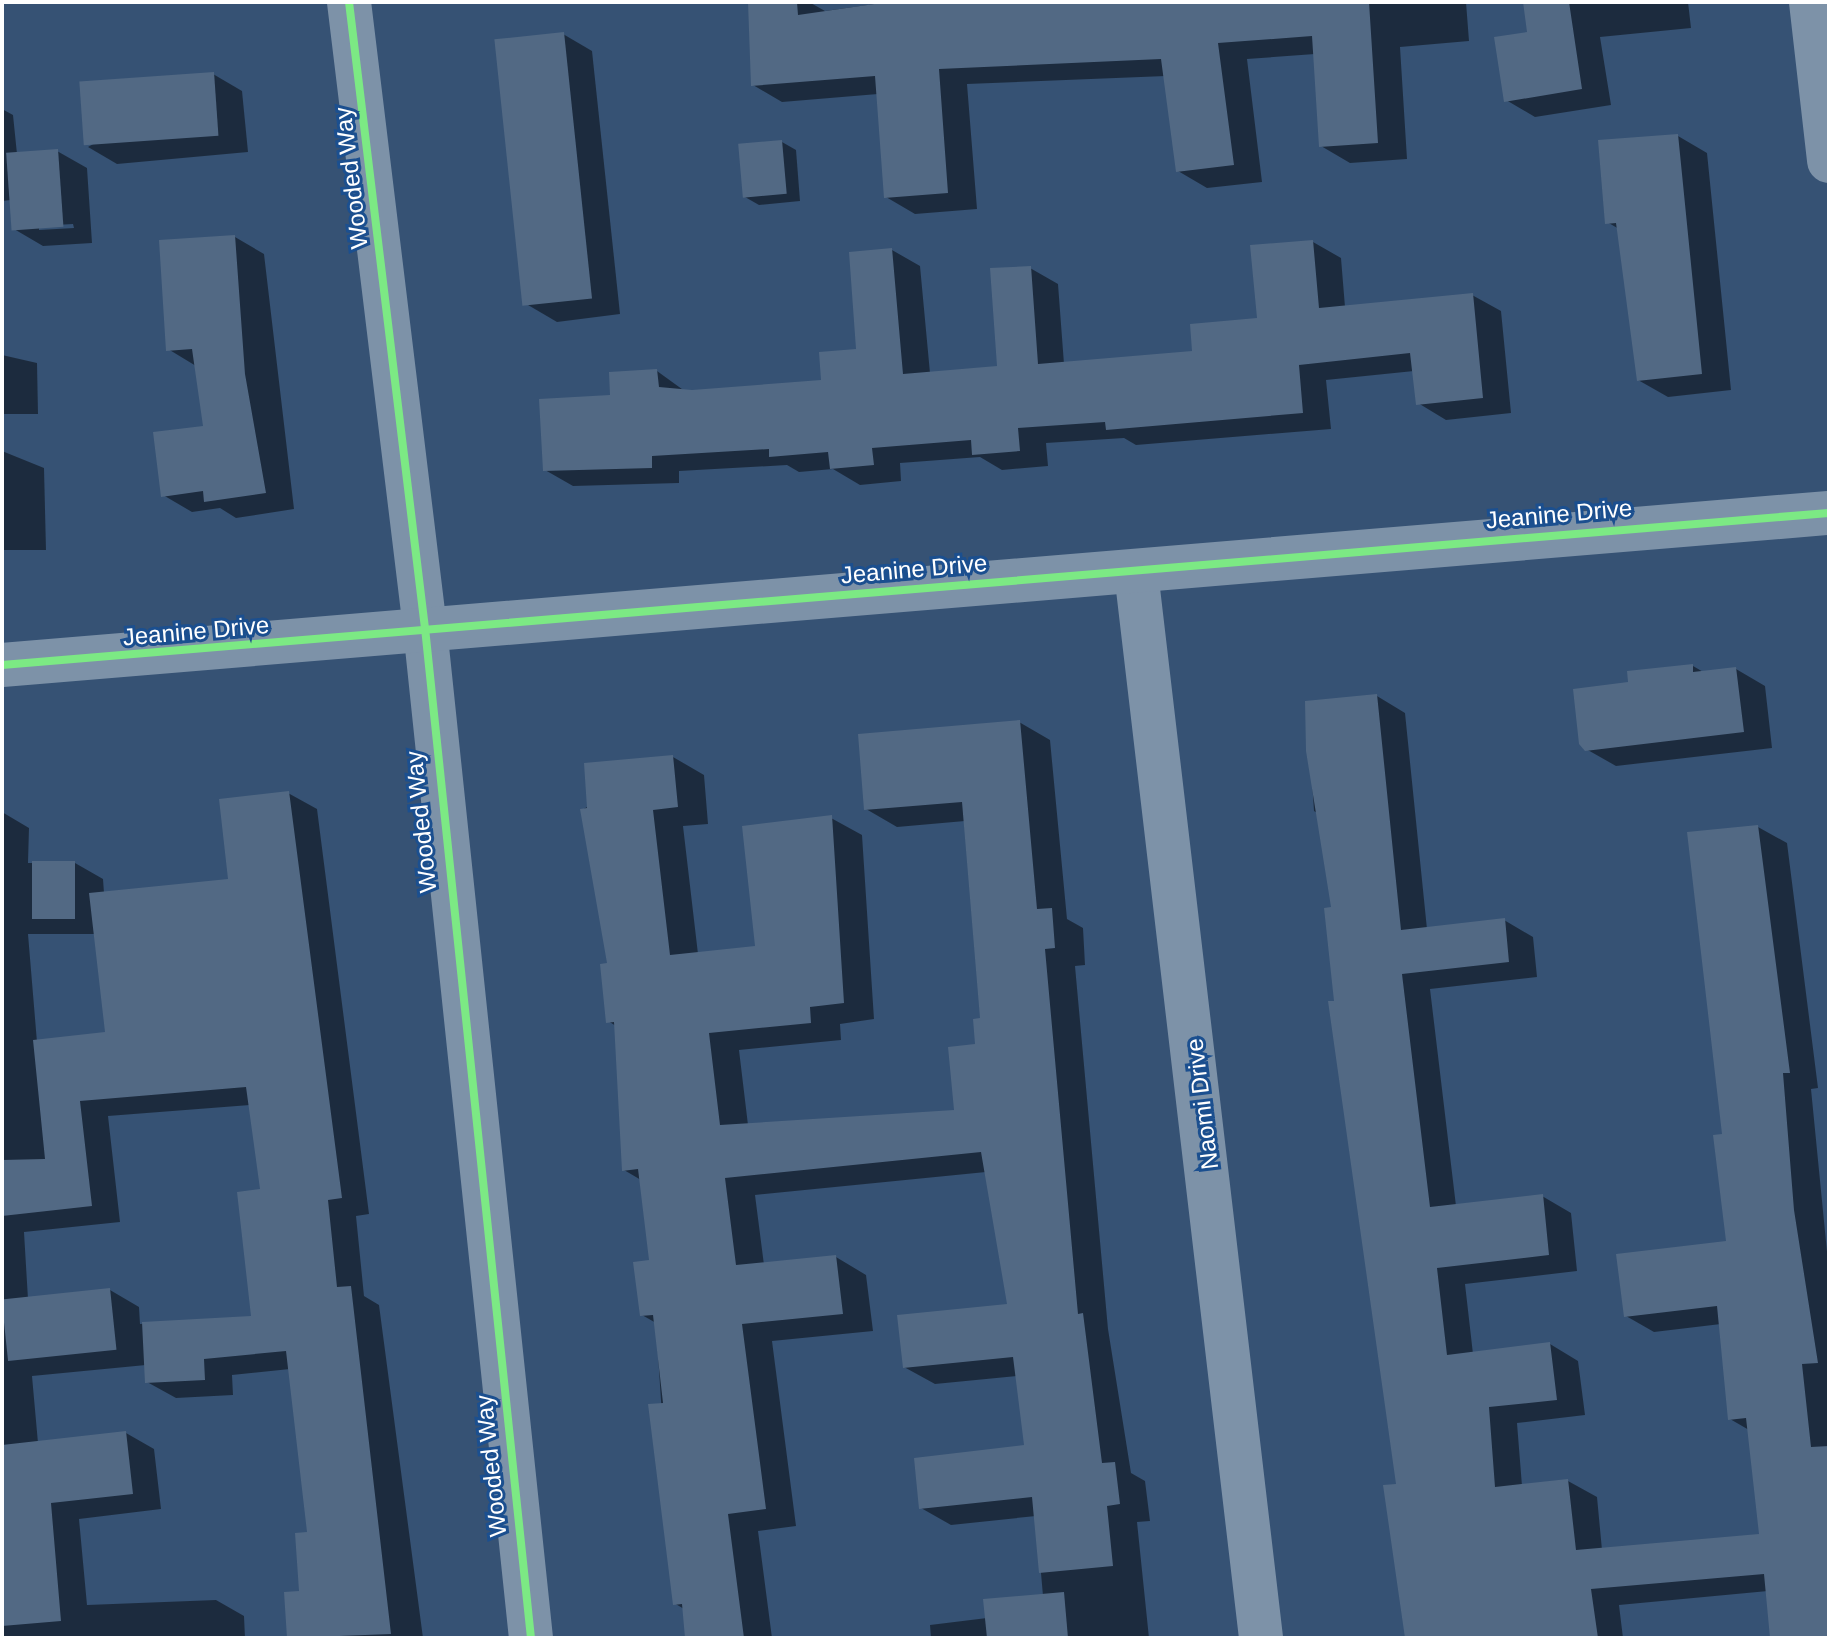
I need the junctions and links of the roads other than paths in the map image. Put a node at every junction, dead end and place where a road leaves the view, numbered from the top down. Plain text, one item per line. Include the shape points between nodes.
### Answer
1 (349, 2) edge
2 (1811, 2) edge
3 (1829, 161) edge
4 (1829, 513) edge
5 (1136, 572) junction
6 (425, 628) junction
7 (2, 665) edge
8 (531, 1638) edge
9 (1261, 1638) edge

1 - 6 street, Wooded Way
2 - 3 street
4 - 5 street, Jeanine Drive
5 - 6 street, Jeanine Drive
5 - 9 street, Naomi Drive
6 - 7 street, Jeanine Drive
6 - 8 street, Wooded Way

